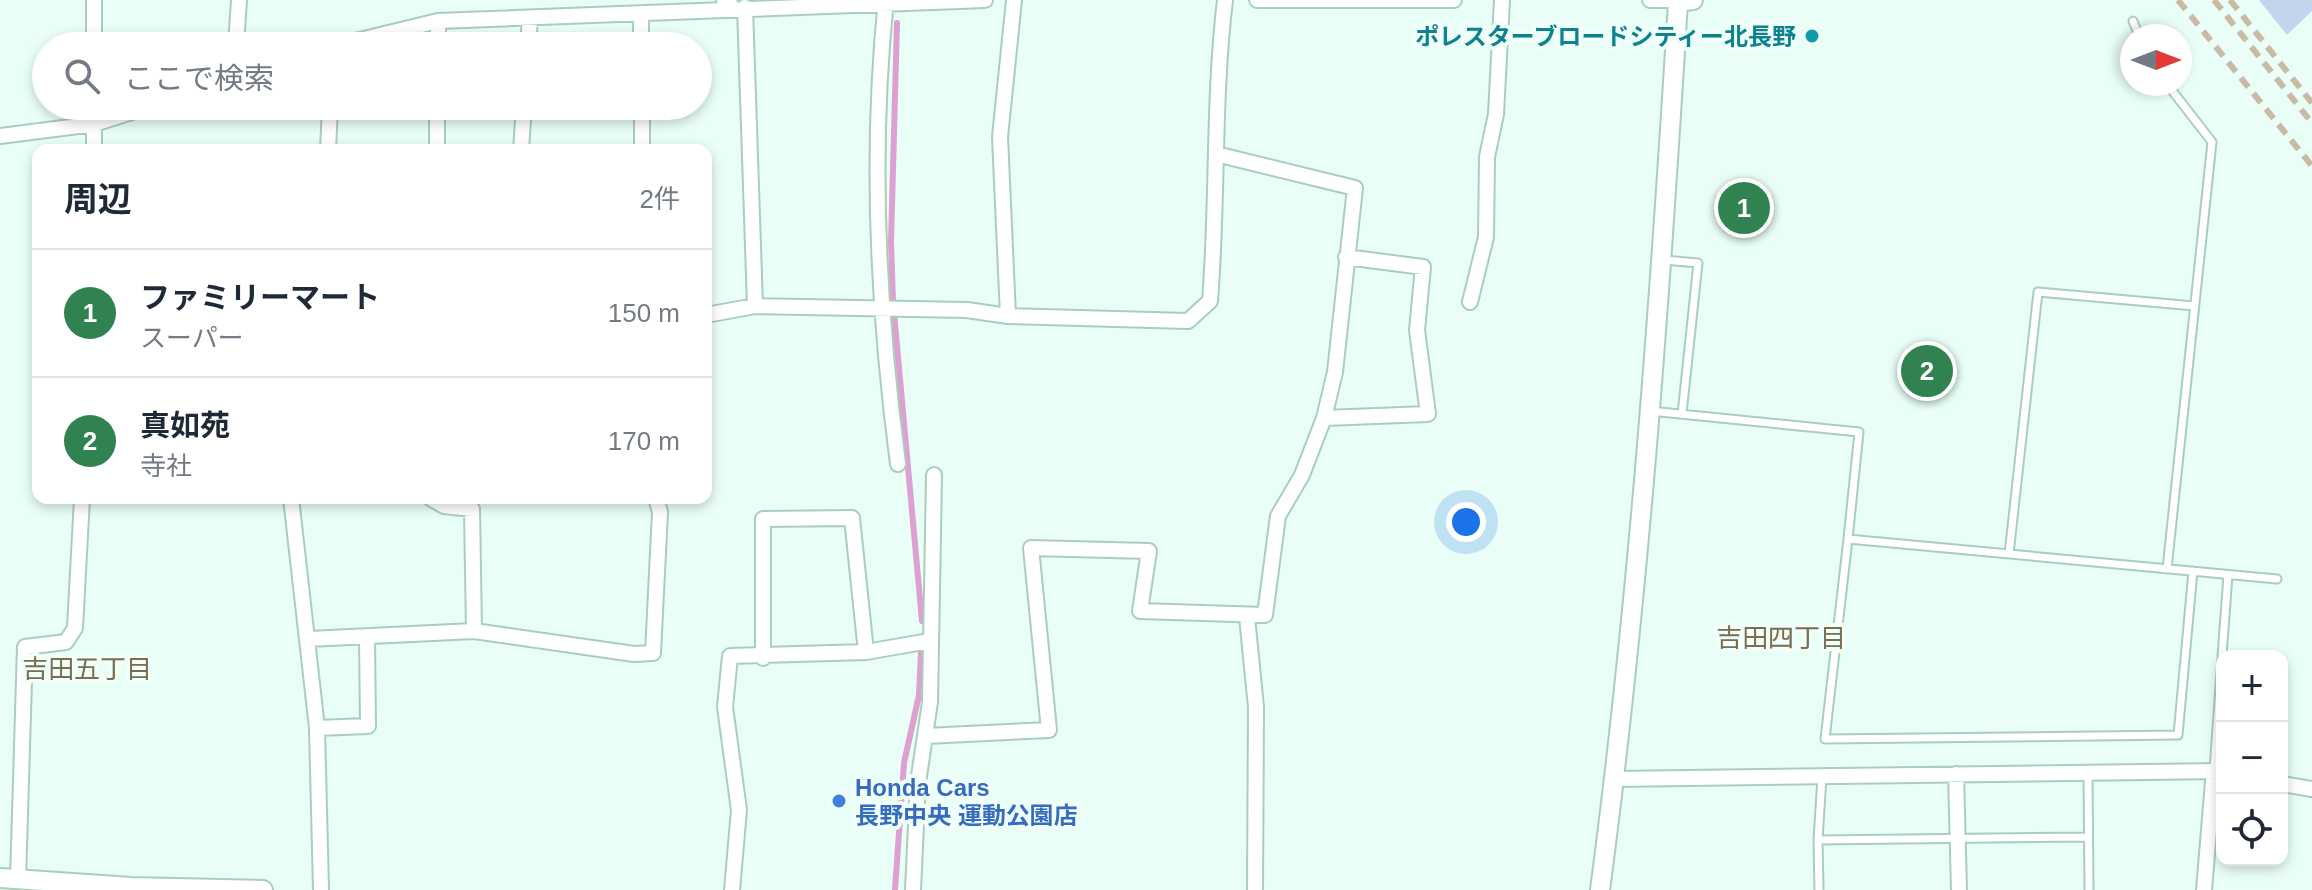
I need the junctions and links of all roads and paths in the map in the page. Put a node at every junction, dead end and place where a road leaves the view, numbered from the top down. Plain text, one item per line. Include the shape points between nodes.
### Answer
1 (94, 0) edge
2 (239, 0) edge
3 (985, 0) edge
4 (1014, 0) edge
5 (1225, 0) edge
6 (1257, 0) edge
7 (1454, 0) edge
8 (1502, 0) edge
9 (1650, 0) edge
10 (1683, 1) edge
11 (885, 3) edge
12 (734, 5) edge
13 (641, 14) junction
14 (530, 18) junction
15 (438, 21) junction
16 (2133, 21) dead end
17 (2134, 24) edge
18 (94, 32) edge
19 (237, 32) edge
20 (393, 32) edge
21 (438, 32) edge
22 (529, 32) edge
23 (641, 32) edge
24 (2176, 96) edge
25 (94, 120) edge
26 (107, 120) edge
27 (329, 120) edge
28 (437, 120) edge
29 (523, 120) edge
30 (642, 120) edge
31 (94, 124) junction
32 (0, 136) edge
33 (94, 144) edge
34 (328, 144) edge
35 (437, 144) edge
36 (521, 144) edge
37 (642, 144) edge
38 (1216, 154) junction
39 (1346, 257) junction
40 (1663, 260) junction
41 (1470, 302) dead end
42 (755, 306) junction
43 (2194, 306) junction
44 (891, 308) junction
45 (712, 314) edge
46 (1008, 316) junction
47 (1648, 411) junction
48 (1682, 414) junction
49 (1324, 418) junction
50 (898, 464) dead end
51 (934, 475) dead end
52 (82, 504) edge
53 (292, 504) edge
54 (440, 504) edge
55 (658, 504) edge
56 (1848, 539) junction
57 (2009, 554) junction
58 (2167, 569) junction
59 (2193, 571) junction
60 (2228, 575) junction
61 (2277, 579) dead end
62 (1247, 617) junction
63 (474, 631) junction
64 (367, 637) junction
65 (309, 639) junction
66 (929, 641) junction
67 (2223, 650) edge
68 (866, 652) junction
69 (763, 658) junction
70 (317, 728) junction
71 (926, 736) junction
72 (2216, 770) edge
73 (2088, 773) junction
74 (1956, 774) junction
75 (1822, 776) junction
76 (1615, 779) junction
77 (2288, 785) edge
78 (2216, 787) edge
79 (2312, 789) edge
80 (2088, 837) junction
81 (1956, 839) junction
82 (1818, 840) junction
83 (9, 879) edge
84 (263, 890) edge
85 (321, 890) edge
86 (732, 890) edge
87 (913, 890) edge
88 (1255, 890) edge
89 (1600, 890) edge
90 (1819, 890) edge
91 (1959, 890) edge
92 (2089, 890) edge
93 (2204, 890) edge

1 - 18 street
2 - 19 street
3 - 11 street
4 - 46 street via 1000,137
5 - 38 street
6 - 7 street
8 - 41 street via 1496,114 1487,157 1486,237
9 - 10 street
10 - 40 street
11 - 12 street
11 - 44 street via 880,108
12 - 13 street
12 - 42 street
13 - 14 street
13 - 23 street
14 - 15 street
14 - 22 street
15 - 20 street
15 - 21 street
16 - 17 lane
24 - 43 lane via 2212,142
25 - 31 street
26 - 31 street
27 - 34 street
28 - 35 street
29 - 36 street
30 - 37 street
31 - 32 street
31 - 33 street
38 - 39 street via 1355,188
38 - 46 street via 1210,301 1188,321
39 - 49 street via 1338,350
39 - 49 street via 1423,267 1417,330 1428,414
40 - 47 street
40 - 48 lane via 1698,263
42 - 44 street
42 - 45 street
43 - 57 lane via 2038,292
43 - 58 lane
44 - 46 street
44 - 50 street
47 - 48 lane
47 - 76 street
48 - 56 lane via 1859,432
49 - 62 street via 1302,475 1278,516 1265,615
51 - 66 street
52 - 83 street via 75,628 66,642 25,647
53 - 65 street
54 - 63 street via 472,509
55 - 63 street via 653,653
56 - 57 lane
56 - 59 lane via 1825,739 2178,735
57 - 58 lane
58 - 59 lane
59 - 60 lane
60 - 61 lane
60 - 67 lane
62 - 71 street via 1140,611 1149,551 1031,548 1049,730
62 - 88 street via 1256,707
63 - 64 street
64 - 65 street
64 - 70 street via 368,726
65 - 70 street
66 - 68 street
66 - 71 street
68 - 69 street
68 - 69 street via 852,518 763,519
69 - 86 street via 730,656 725,707 739,810
70 - 85 street
71 - 87 street via 918,783
72 - 73 street
73 - 74 street
73 - 80 lane
74 - 75 street
74 - 81 street
75 - 76 street
75 - 82 lane
76 - 89 street
77 - 79 street
78 - 93 street
80 - 81 lane
80 - 92 lane
81 - 82 lane
81 - 91 street
82 - 90 lane
83 - 84 street

